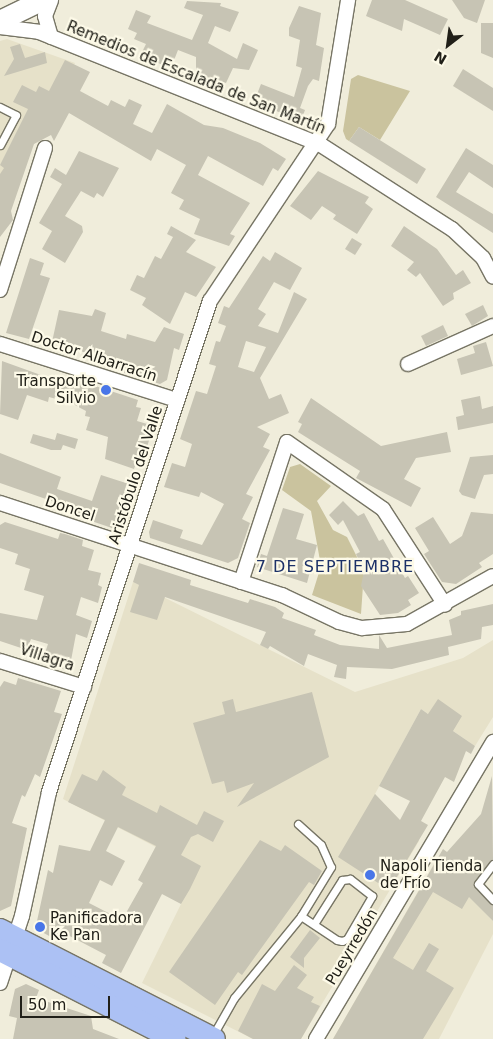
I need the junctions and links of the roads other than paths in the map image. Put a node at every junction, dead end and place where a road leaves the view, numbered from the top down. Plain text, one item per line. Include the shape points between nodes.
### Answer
1 (43, 0) edge
2 (51, 0) edge
3 (348, 0) edge
4 (0, 21) edge
5 (0, 27) edge
6 (51, 37) junction
7 (0, 107) edge
8 (315, 142) junction
9 (0, 145) edge
10 (45, 148) dead end
11 (493, 277) edge
12 (0, 290) edge
13 (493, 326) edge
14 (0, 344) edge
15 (408, 364) dead end
16 (178, 400) junction
17 (0, 503) edge
18 (130, 546) junction
19 (493, 576) edge
20 (241, 582) junction
21 (445, 605) junction
22 (0, 661) edge
23 (84, 687) junction
24 (493, 742) edge
25 (298, 824) dead end
26 (493, 864) edge
27 (493, 900) edge
28 (300, 916) junction
29 (314, 924) junction
30 (6, 943) edge
31 (0, 983) edge
32 (180, 1034) edge
33 (213, 1038) edge
34 (316, 1039) edge

1 - 4 street
2 - 6 street, Remedios de Escalada de San Martín via 45,16
3 - 8 street, Aristóbulo del Valle via 328,124
5 - 6 street, Remedios de Escalada de San Martín
6 - 8 street, Remedios de Escalada de San Martín
7 - 9 lane via 16,115
8 - 11 street, Remedios de Escalada de San Martín via 452,229 484,258
8 - 16 street, Aristóbulo del Valle via 210,301
10 - 12 street
13 - 15 street
14 - 16 street, Doctor Albarracín
16 - 18 street, Aristóbulo del Valle
17 - 18 street, Doncel
18 - 20 street, Doncel
18 - 23 street, Aristóbulo del Valle
19 - 21 street, Doncel
20 - 21 street, Doncel via 282,595 339,622 362,628 407,624
20 - 21 street via 287,442 383,509
22 - 23 street, Villagra
23 - 30 street, Aristóbulo del Valle via 49,792
24 - 34 street, Pueyrredón
25 - 28 lane via 321,845 331,867
26 - 27 lane via 478,884
28 - 29 lane
28 - 33 lane via 234,998
29 - 29 lane via 342,880 350,879 372,896 347,939 337,940
30 - 31 street, Aristóbulo del Valle
30 - 32 main road
32 - 33 main road

